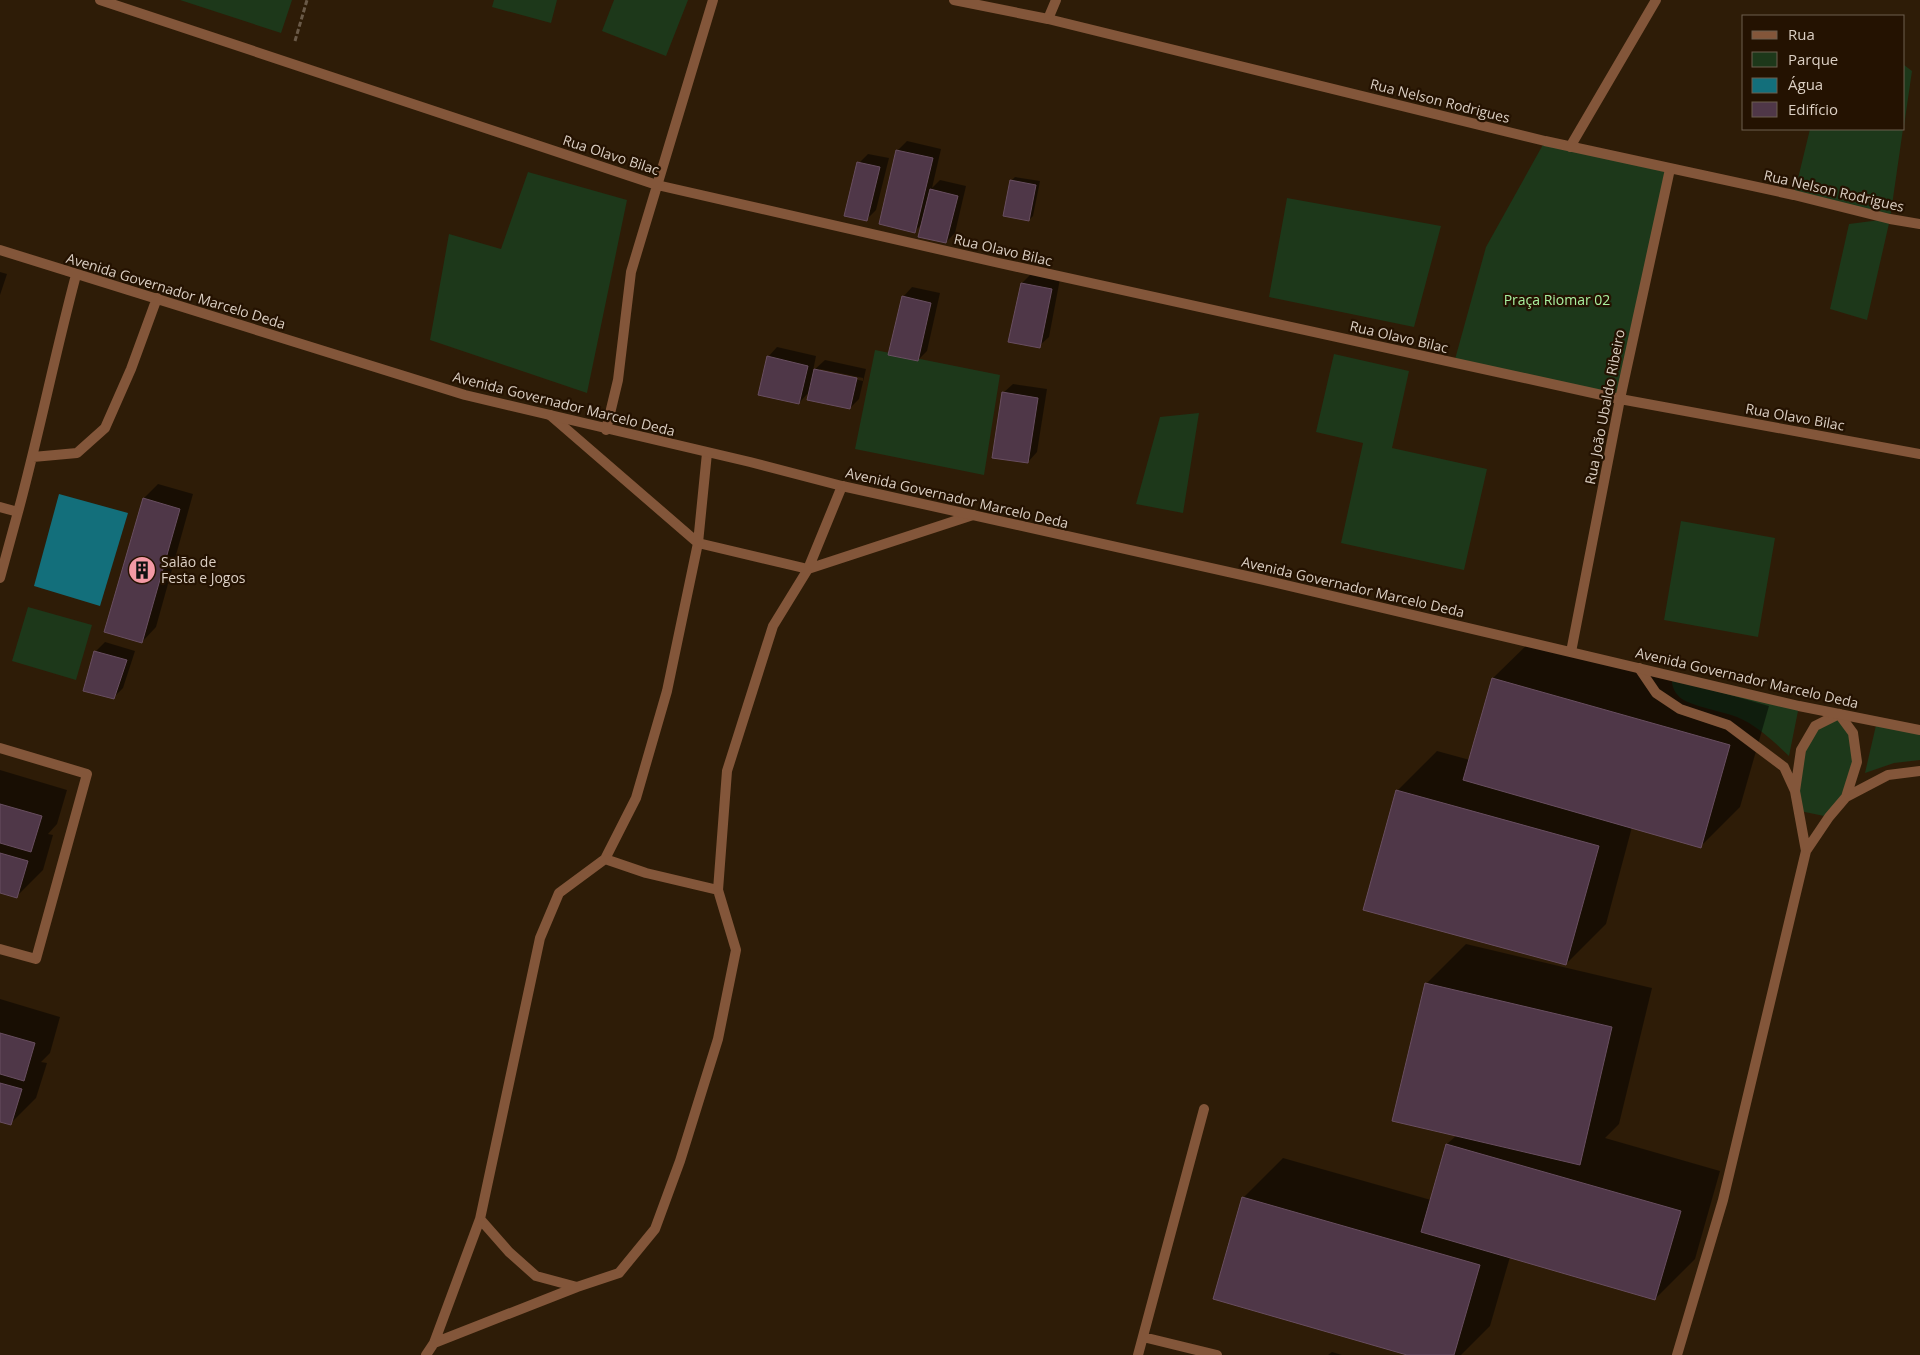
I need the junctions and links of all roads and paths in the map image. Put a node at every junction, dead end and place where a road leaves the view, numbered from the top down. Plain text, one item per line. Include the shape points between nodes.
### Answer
1 (100, 0) edge
2 (307, 0) edge
3 (713, 0) edge
4 (954, 0) edge
5 (1056, 0) edge
6 (1656, 0) edge
7 (1048, 19) junction
8 (289, 64) junction
9 (1570, 146) junction
10 (1670, 168) junction
11 (657, 185) junction
12 (1920, 224) edge
13 (0, 250) edge
14 (76, 275) junction
15 (157, 298) junction
16 (1620, 399) junction
17 (550, 415) junction
18 (606, 430) junction
19 (707, 453) junction
20 (1920, 454) edge
21 (33, 457) junction
22 (842, 486) junction
23 (0, 507) edge
24 (18, 512) junction
25 (972, 515) junction
26 (698, 543) junction
27 (808, 569) junction
28 (0, 578) edge
29 (1571, 652) junction
30 (1639, 668) junction
31 (1839, 714) junction
32 (1920, 730) edge
33 (0, 748) edge
34 (1920, 770) edge
35 (1795, 791) junction
36 (1846, 797) junction
37 (1806, 851) junction
38 (605, 859) junction
39 (718, 890) junction
40 (0, 948) edge
41 (1204, 1109) dead end
42 (480, 1219) junction
43 (577, 1287) junction
44 (1143, 1337) junction
45 (434, 1343) junction
46 (426, 1355) edge
47 (1138, 1355) edge
48 (1214, 1355) edge
49 (1677, 1355) edge

1 - 8 street, Rua Olavo Bilac
2 - 8 path
3 - 11 street
4 - 7 street, Rua Nelson Rodrigues
5 - 7 street
6 - 9 street
7 - 9 street, Rua Nelson Rodrigues
8 - 11 street, Rua Olavo Bilac
9 - 10 street, Rua Nelson Rodrigues
10 - 12 street, Rua Nelson Rodrigues
10 - 16 street, Rua João Ubaldo Ribeiro
11 - 16 street, Rua Olavo Bilac
11 - 18 street via 631,272 618,380
13 - 14 street, Avenida Governador Marcelo Deda
14 - 15 street, Avenida Governador Marcelo Deda
14 - 21 street
15 - 17 street, Avenida Governador Marcelo Deda via 465,395
15 - 21 street via 105,428 77,453
16 - 20 street, Rua Olavo Bilac
16 - 29 street, Rua João Ubaldo Ribeiro
17 - 18 street, Avenida Governador Marcelo Deda
17 - 26 street
18 - 19 street, Avenida Governador Marcelo Deda
19 - 22 street, Avenida Governador Marcelo Deda
19 - 26 street
21 - 24 street
22 - 25 street, Avenida Governador Marcelo Deda
22 - 27 street
23 - 24 street
24 - 28 street
25 - 27 street
25 - 29 street, Avenida Governador Marcelo Deda
26 - 27 street
26 - 38 street via 657,727 636,798
27 - 39 street via 773,626 726,771
29 - 30 street, Avenida Governador Marcelo Deda
30 - 31 street, Avenida Governador Marcelo Deda
30 - 35 street via 1656,692 1680,709 1728,725 1784,767
31 - 32 street, Avenida Governador Marcelo Deda
31 - 35 street via 1815,726 1801,750
31 - 36 street via 1853,733 1857,762
33 - 40 street via 86,774 36,959
34 - 36 street via 1888,774
35 - 37 street
36 - 37 street
37 - 49 street via 1723,1200
38 - 39 street via 646,873
38 - 42 street via 559,893 540,938
39 - 43 street via 736,950 718,1039 680,1162 655,1229 619,1273
41 - 44 street
42 - 43 street via 536,1276
42 - 45 street
43 - 45 street
44 - 47 street
44 - 48 street
45 - 46 street

